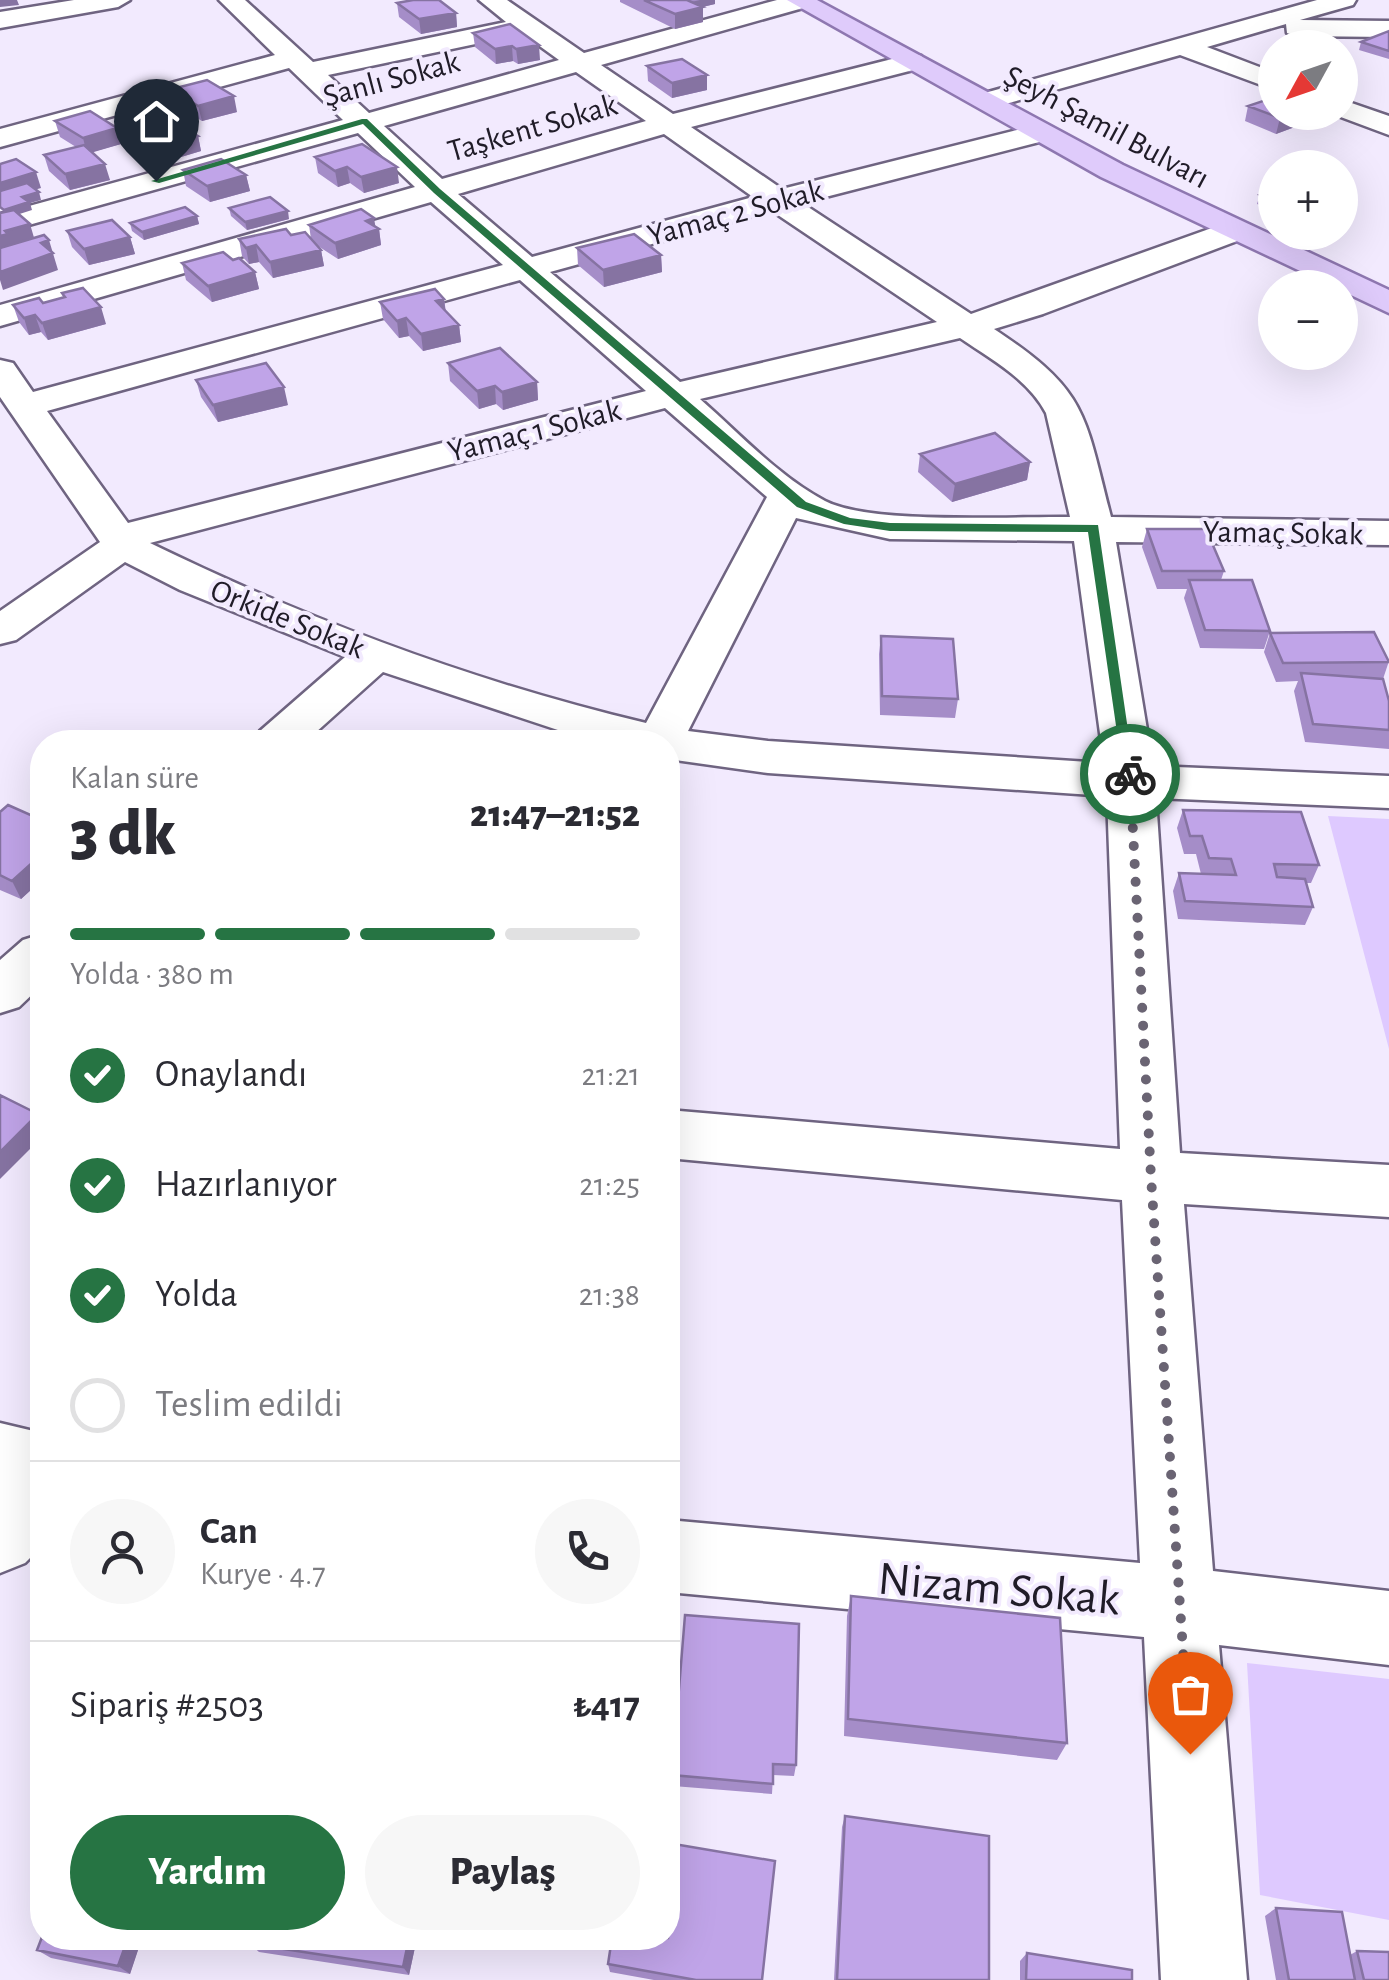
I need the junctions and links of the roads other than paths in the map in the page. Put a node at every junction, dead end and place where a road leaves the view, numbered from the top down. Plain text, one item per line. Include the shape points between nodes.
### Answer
1 (118, 0) edge
2 (230, 0) edge
3 (490, 0) edge
4 (800, 0) edge
5 (1244, 0) edge
6 (1344, 0) edge
7 (0, 20) edge
8 (1259, 23) junction
9 (526, 26) junction
10 (1389, 28) edge
11 (1228, 31) junction
12 (1180, 46) junction
13 (912, 62) junction
14 (582, 63) junction
15 (302, 64) junction
16 (1258, 76) edge
17 (984, 102) junction
18 (1358, 114) edge
19 (364, 121) junction
20 (667, 124) junction
21 (1389, 126) edge
22 (1041, 133) junction
23 (0, 138) edge
24 (437, 191) junction
25 (776, 200) junction
26 (0, 224) edge
27 (1234, 231) junction
28 (526, 268) junction
29 (1389, 303) edge
30 (0, 316) edge
31 (966, 326) junction
32 (0, 370) edge
33 (672, 396) junction
34 (26, 405) junction
35 (788, 495) junction
36 (1093, 528) junction
37 (1389, 534) edge
38 (121, 541) junction
39 (0, 632) edge
40 (376, 654) junction
41 (290, 730) edge
42 (611, 730) edge
43 (669, 730) edge
44 (680, 745) edge
45 (1131, 781) junction
46 (1389, 792) edge
47 (30, 965) edge
48 (0, 992) edge
49 (680, 1135) edge
50 (1151, 1177) junction
51 (1389, 1191) edge
52 (0, 1456) edge
53 (30, 1463) edge
54 (30, 1509) edge
55 (0, 1538) edge
56 (680, 1557) edge
57 (1182, 1604) junction
58 (1389, 1628) edge
59 (1204, 1980) edge

1 - 7 street
2 - 15 street, Yamaç Sokak
3 - 9 street
4 - 13 main road, Şeyh Şamil Bulvarı
4 - 14 street, Şanlı Sokak
5 - 8 street
6 - 8 street
8 - 11 street
9 - 14 street
9 - 15 street
10 - 11 street
11 - 12 street
12 - 16 street
12 - 17 street
13 - 17 main road, Şeyh Şamil Bulvarı
13 - 20 street, Taşkent Sokak
14 - 19 street, Şanlı Sokak
14 - 20 street
15 - 19 street, Yamaç Sokak
15 - 23 street
17 - 22 main road, Şeyh Şamil Bulvarı
18 - 21 street
19 - 24 street, Yamaç Sokak
19 - 26 street, Şanlı Sokak
20 - 24 street, Taşkent Sokak
20 - 25 street
22 - 25 street, Yamaç 2 Sokak
22 - 27 main road, Şeyh Şamil Bulvarı
24 - 28 street, Yamaç Sokak
24 - 30 street, Taşkent Sokak
25 - 28 street, Yamaç 2 Sokak
25 - 31 street
27 - 29 main road, Şeyh Şamil Bulvarı
27 - 31 street, Yamaç 1 Sokak
28 - 33 street, Yamaç Sokak
28 - 34 street, Yamaç 2 Sokak
31 - 33 street, Yamaç 1 Sokak
31 - 36 street via 1055,394
32 - 34 street, Orkide Sokak
33 - 35 street, Yamaç Sokak
33 - 38 street, Yamaç 1 Sokak
34 - 38 street, Orkide Sokak
35 - 36 street, Yamaç Sokak via 817,513 890,527
35 - 43 street
36 - 37 street, Yamaç Sokak
36 - 45 street
38 - 39 street
38 - 40 street, Orkide Sokak via 195,581
40 - 41 street
40 - 42 street, Orkide Sokak
44 - 45 street, Orkide Sokak
45 - 46 street, Orkide Sokak
45 - 50 street
47 - 48 street
49 - 50 street
50 - 51 street
50 - 57 street
52 - 53 street
54 - 55 street
56 - 57 street, Nizam Sokak
57 - 58 street, Nizam Sokak
57 - 59 street

